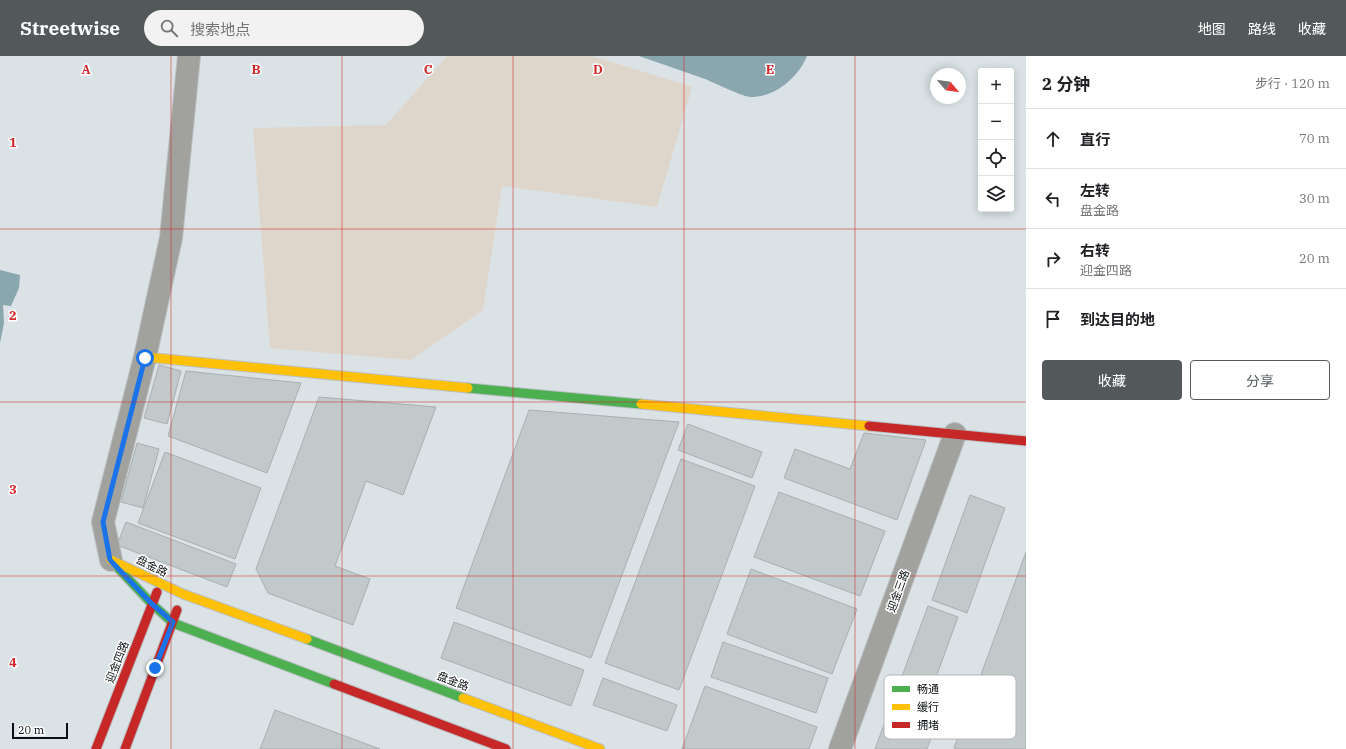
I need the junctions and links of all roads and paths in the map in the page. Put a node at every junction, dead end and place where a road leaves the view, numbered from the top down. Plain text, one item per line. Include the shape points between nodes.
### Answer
1 (190, 56) edge
2 (145, 358) junction
3 (955, 434) junction
4 (1026, 441) edge
5 (110, 560) junction
6 (161, 584) junction
7 (183, 594) junction
8 (152, 604) junction
9 (173, 622) junction
10 (96, 749) edge
11 (125, 749) edge
12 (506, 749) edge
13 (600, 749) edge
14 (840, 749) edge

1 - 2 street via 171,238
2 - 3 street
2 - 5 street via 103,522
3 - 4 street
3 - 14 street, 迎金三路
5 - 6 street, 盘金路
5 - 8 street, 盘金路
6 - 7 street, 盘金路
6 - 8 street, 迎金四路
7 - 9 street
7 - 13 street, 盘金路
8 - 9 street, 盘金路
8 - 10 street, 迎金四路
9 - 11 street
9 - 12 street, 盘金路

